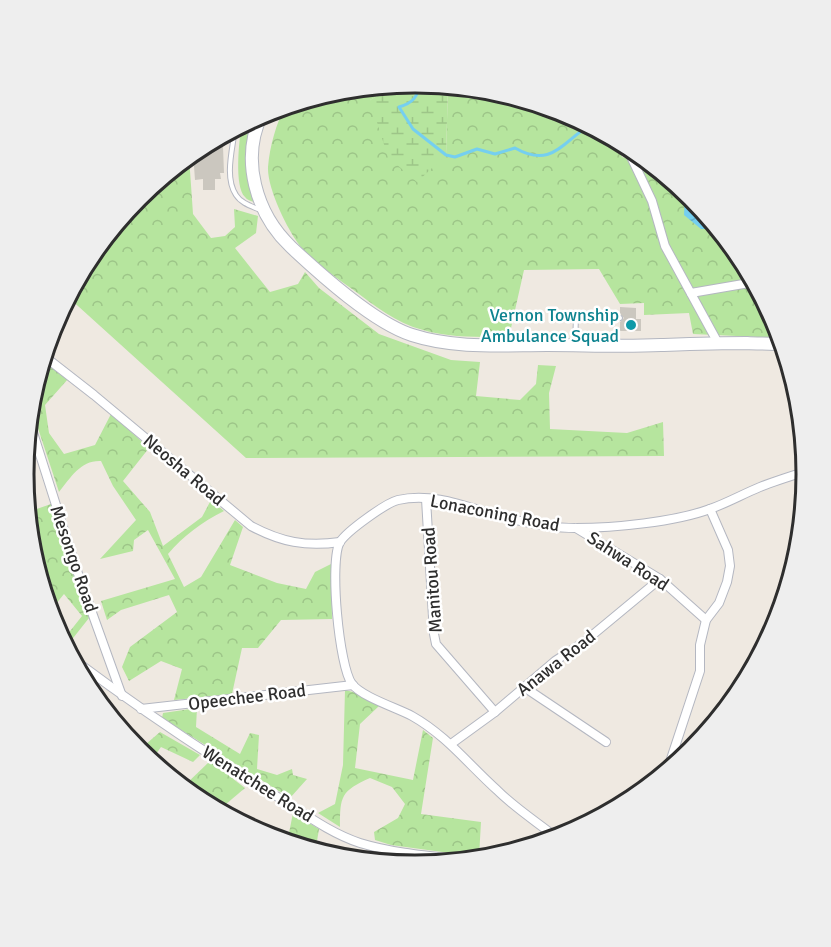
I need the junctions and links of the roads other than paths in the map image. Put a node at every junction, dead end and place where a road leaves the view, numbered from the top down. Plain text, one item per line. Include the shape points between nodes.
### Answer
1 (257, 128) edge
2 (234, 139) edge
3 (633, 161) edge
4 (266, 213) junction
5 (745, 284) edge
6 (691, 293) junction
7 (620, 318) dead end
8 (718, 343) junction
9 (575, 345) junction
10 (774, 345) edge
11 (51, 362) edge
12 (36, 442) edge
13 (796, 476) edge
14 (426, 499) junction
15 (710, 510) junction
16 (576, 528) junction
17 (340, 542) junction
18 (660, 579) junction
19 (706, 620) junction
20 (92, 673) edge
21 (353, 685) junction
22 (524, 687) junction
23 (122, 696) junction
24 (141, 709) junction
25 (495, 712) junction
26 (606, 742) dead end
27 (451, 744) junction
28 (673, 754) edge
29 (547, 830) edge
30 (426, 855) edge

1 - 4 street via 252,160
2 - 4 lane via 231,182 236,195
3 - 6 street via 652,201 665,246
4 - 9 street via 281,237 303,258 377,318 410,334 478,345
5 - 6 street
6 - 8 street
7 - 9 lane via 576,317
8 - 9 street
8 - 10 street
11 - 17 street, Neosha Road via 251,526 293,542
12 - 23 street, Mesongo Road
13 - 15 street, Lonaconing Road
14 - 16 street, Lonaconing Road via 445,500 540,525
14 - 17 street, Lonaconing Road via 396,500 369,516
14 - 25 street, Manitou Road via 436,644
15 - 16 street, Lonaconing Road via 678,518
15 - 19 street via 730,566 718,603
16 - 18 street, Sahwa Road
17 - 21 street via 335,588 344,657
18 - 19 street, Sahwa Road
18 - 22 street, Anawa Road
19 - 28 street via 700,645 700,671
20 - 23 street, Wenatchee Road
21 - 24 street, Opeechee Road
21 - 27 street via 413,717
22 - 25 street, Anawa Road
22 - 26 street
23 - 24 street, Wenatchee Road
24 - 30 street, Wenatchee Road via 335,832 387,849
25 - 27 street, Anawa Road
27 - 29 street via 498,791

